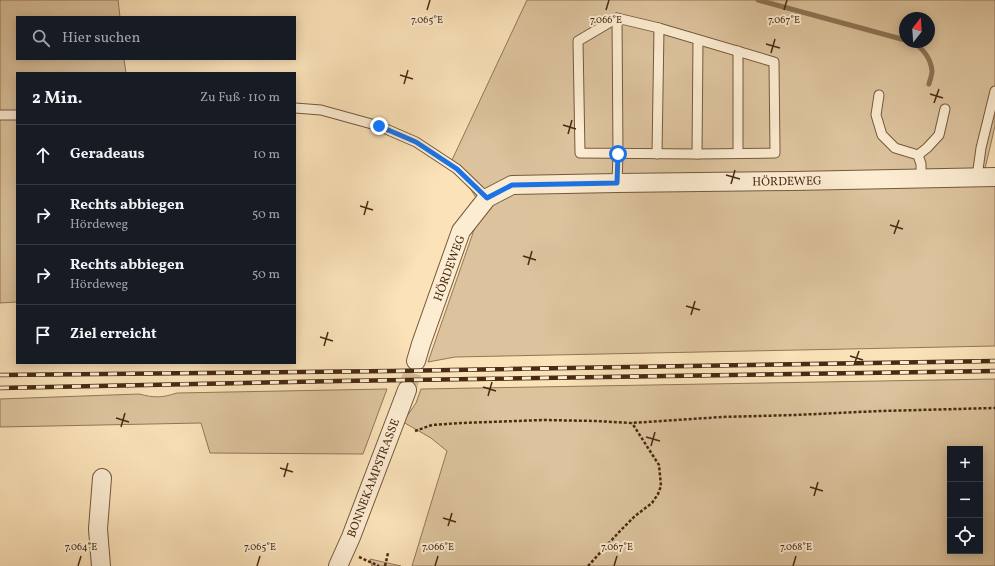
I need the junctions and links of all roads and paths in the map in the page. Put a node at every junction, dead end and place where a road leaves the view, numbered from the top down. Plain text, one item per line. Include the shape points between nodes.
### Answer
1 (617, 18) junction
2 (659, 28) junction
3 (698, 40) junction
4 (738, 51) junction
5 (995, 91) edge
6 (879, 95) dead end
7 (296, 108) edge
8 (945, 109) dead end
9 (0, 115) edge
10 (16, 115) edge
11 (738, 153) junction
12 (618, 154) junction
13 (657, 154) junction
14 (697, 154) junction
15 (918, 155) junction
16 (977, 177) junction
17 (995, 177) edge
18 (920, 178) junction
19 (617, 183) junction
20 (487, 198) junction
21 (416, 361) tunnel mouth
22 (407, 390) tunnel mouth
23 (995, 408) edge
24 (631, 423) junction
25 (415, 431) dead end
26 (102, 478) dead end
27 (388, 553) dead end
28 (101, 566) edge
29 (338, 566) edge
30 (385, 566) edge
31 (588, 566) edge

1 - 2 lane
1 - 12 lane
1 - 12 lane via 578,41 580,153
2 - 3 lane
2 - 13 lane
3 - 4 lane
3 - 14 lane
4 - 11 lane
4 - 11 lane via 774,62 775,153
5 - 16 lane via 981,148
6 - 15 lane via 876,115 882,135 895,148
7 - 20 lane via 321,110 379,126 416,142 457,169
8 - 15 lane via 938,135
9 - 10 lane
11 - 14 lane
12 - 13 lane
12 - 19 lane
13 - 14 lane
15 - 18 lane via 921,164
16 - 17 street, HÖRDEWEG
16 - 18 street, HÖRDEWEG
18 - 19 street, HÖRDEWEG
19 - 20 street, HÖRDEWEG via 512,185
20 - 21 street, HÖRDEWEG via 461,231
22 - 29 street, BONNEKAMPSTRASSE
23 - 24 path via 722,417
24 - 25 path via 544,420 468,422 432,425
24 - 31 path via 659,465 661,486 652,503 635,516
26 - 28 street via 98,529
27 - 30 path

